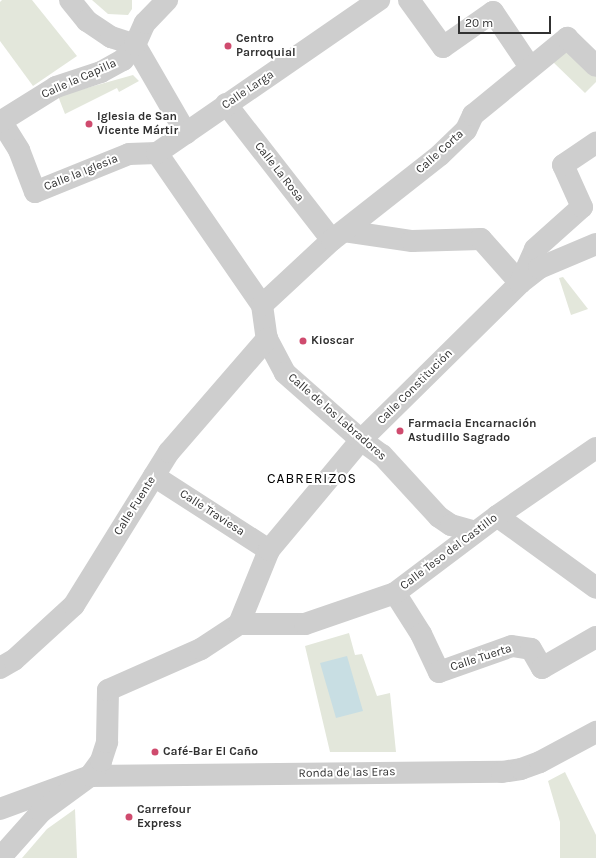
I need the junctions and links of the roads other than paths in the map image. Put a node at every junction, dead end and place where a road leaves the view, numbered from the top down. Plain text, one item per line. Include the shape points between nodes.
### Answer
1 (70, 0) edge
2 (167, 0) edge
3 (379, 0) edge
4 (409, 0) edge
5 (493, 6) edge
6 (135, 45) junction
7 (596, 66) edge
8 (530, 67) junction
9 (226, 104) junction
10 (1, 121) edge
11 (186, 133) junction
12 (596, 144) edge
13 (157, 153) junction
14 (338, 236) junction
15 (596, 244) edge
16 (520, 282) junction
17 (262, 305) junction
18 (267, 339) junction
19 (361, 440) junction
20 (596, 448) edge
21 (154, 476) junction
22 (497, 516) junction
23 (475, 532) junction
24 (267, 557) junction
25 (596, 588) edge
26 (395, 592) junction
27 (239, 624) junction
28 (596, 637) edge
29 (0, 668) edge
30 (596, 732) edge
31 (90, 776) junction
32 (0, 809) edge
33 (10, 832) edge
34 (0, 858) edge

1 - 6 street via 87,22 111,37
2 - 6 street, Calle la Capilla via 145,24
3 - 9 street, Calle Larga
4 - 5 street via 443,47
5 - 8 street
6 - 10 street, Calle la Capilla via 123,60 101,72 56,87
6 - 11 street
7 - 8 street, Calle Corta via 567,38
8 - 14 street, Calle Corta via 473,115 466,130 440,155
9 - 11 street, Calle Larga
9 - 14 street, Calle La Rosa
10 - 13 street, Calle la Iglesia via 19,150 35,192 130,154
11 - 13 street, Calle Larga
12 - 16 street via 563,165 582,207 535,249
13 - 17 street, Calle de los Labradores
14 - 16 street via 412,242 480,239
14 - 17 street, Calle Corta
15 - 16 street, Calle Constitución via 539,268
16 - 19 street, Calle Constitución
17 - 18 street, Calle de los Labradores
18 - 19 street, Calle de los Labradores via 286,373
18 - 21 street, Calle Fuente via 169,452
19 - 23 street, Calle de los Labradores via 382,455 439,517 451,525
19 - 24 street, Calle Constitución
20 - 22 street, Calle Teso del Castillo
21 - 24 street, Calle Traviesa
21 - 29 street, Calle Fuente via 74,605 14,660
22 - 23 street, Calle Teso del Castillo
22 - 25 street
23 - 26 street, Calle Teso del Castillo
24 - 27 street
26 - 27 street, Calle Teso del Castillo via 305,624
26 - 28 street, Calle Tuerta via 421,634 439,672 512,646 531,649 542,668
27 - 31 street via 201,650 108,690 107,742 101,761
30 - 31 street, Ronda de las Eras via 540,762 502,772
31 - 32 street, Ronda de las Eras
31 - 33 street
33 - 34 street

